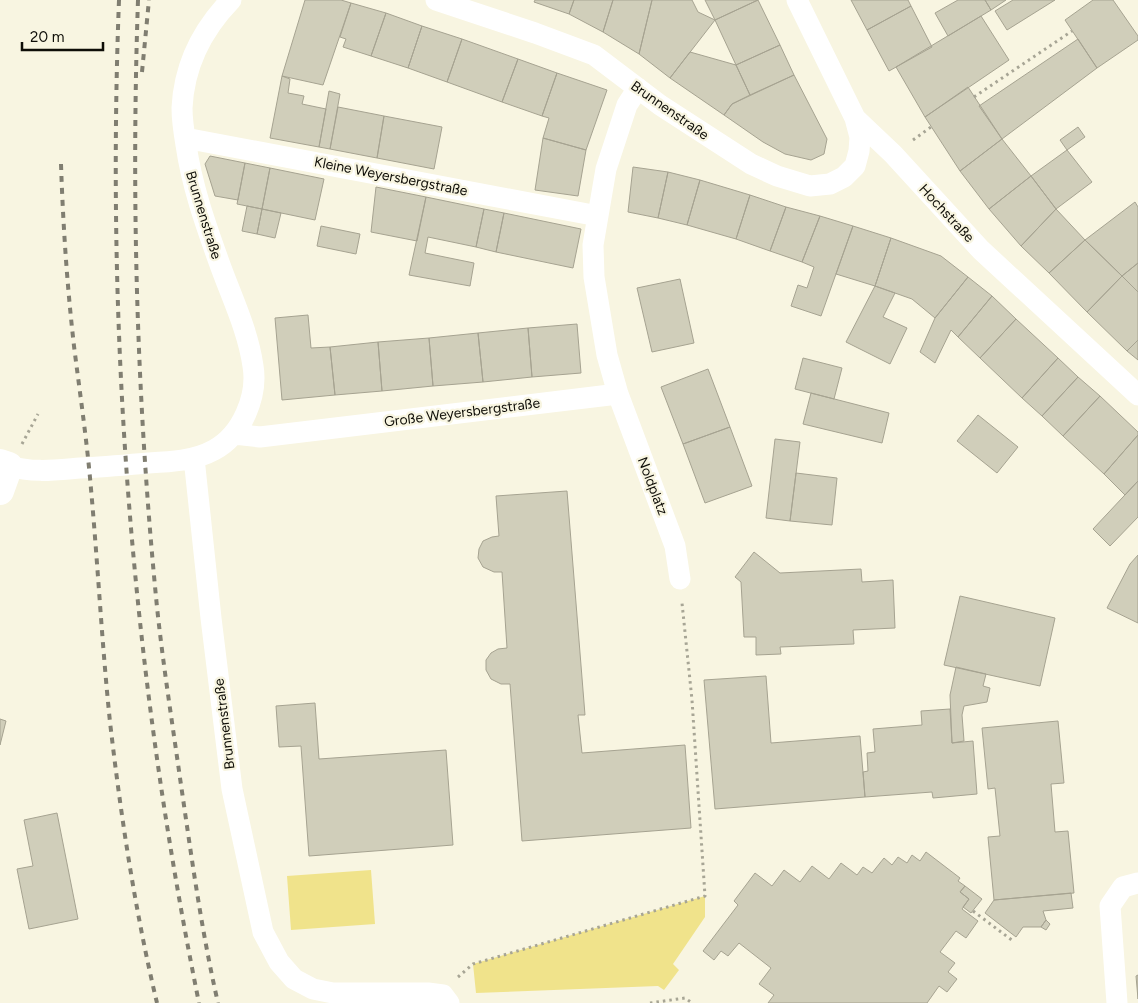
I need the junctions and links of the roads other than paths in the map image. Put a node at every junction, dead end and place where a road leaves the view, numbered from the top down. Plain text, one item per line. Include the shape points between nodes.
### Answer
1 (231, 0) edge
2 (436, 0) edge
3 (797, 0) edge
4 (638, 88) junction
5 (855, 118) junction
6 (185, 138) junction
7 (598, 216) junction
8 (618, 394) junction
9 (1138, 395) edge
10 (234, 434) junction
11 (194, 458) junction
12 (7, 466) edge
13 (680, 579) road end
14 (1138, 884) edge
15 (446, 999) edge
16 (1117, 1003) edge

1 - 6 street, Brunnenstraße via 206,30 194,54 185,81 182,109
2 - 4 street, Brunnenstraße via 594,55
3 - 5 street, Hochstraße
4 - 5 street, Brunnenstraße via 751,164 810,186 830,184 855,166 860,137
4 - 7 street via 620,124 606,169
5 - 9 street, Hochstraße via 981,250
6 - 7 street, Kleine Weyersbergstraße
6 - 10 street, Brunnenstraße via 196,195 248,341 253,368 249,406
7 - 8 street via 593,245 594,277 607,355
8 - 10 street, Große Weyersbergstraße via 260,437
8 - 13 street, Noldplatz via 675,546
10 - 11 street via 215,450
11 - 12 street via 37,471
11 - 15 street, Brunnenstraße via 232,790 263,932 279,962 294,979 313,989 333,993 428,993
14 - 16 street via 1123,887 1110,906

